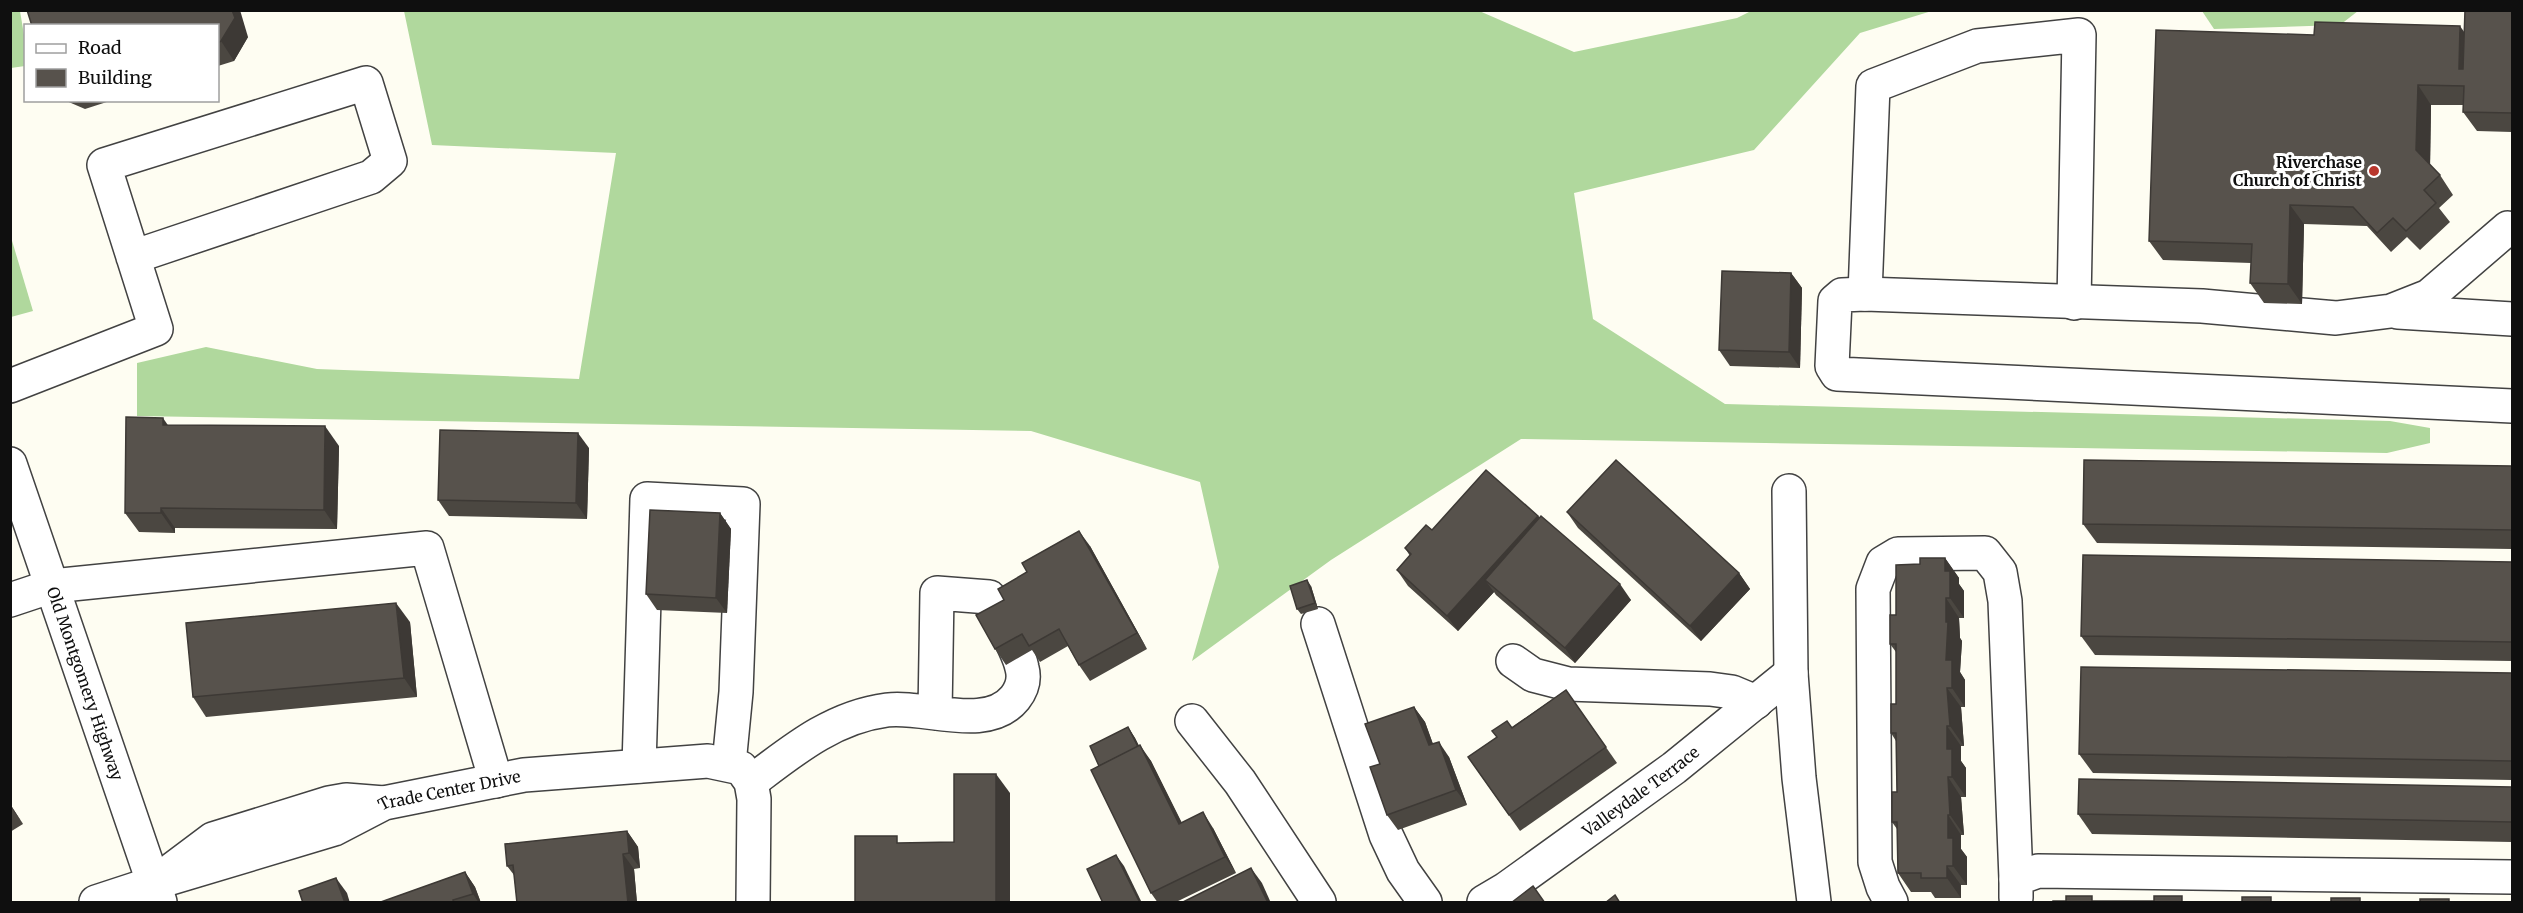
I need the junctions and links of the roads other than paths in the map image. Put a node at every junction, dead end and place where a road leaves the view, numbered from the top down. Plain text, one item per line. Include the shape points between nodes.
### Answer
1 (2512, 229) edge
2 (133, 257) junction
3 (1865, 294) junction
4 (2074, 303) junction
5 (2391, 311) junction
6 (2512, 319) edge
7 (10, 386) edge
8 (2512, 405) edge
9 (10, 464) edge
10 (1789, 491) dead end
11 (52, 586) junction
12 (10, 600) edge
13 (1318, 624) dead end
14 (1513, 661) dead end
15 (1791, 673) junction
16 (1756, 702) junction
17 (935, 713) dead end
18 (1192, 722) dead end
19 (639, 766) junction
20 (740, 773) junction
21 (496, 781) junction
22 (2502, 885) edge
23 (2016, 891) edge
24 (157, 893) edge
25 (96, 903) edge
26 (753, 903) edge
27 (1318, 903) edge
28 (1425, 903) edge
29 (1484, 903) edge
30 (1814, 903) edge
31 (1891, 903) edge

1 - 5 street via 2508,228 2429,296
2 - 2 street via 104,165 366,83 390,161 371,177
2 - 7 street via 156,329
3 - 4 street
3 - 4 street via 1873,86 1977,46 2079,35
3 - 8 street via 1842,295 1835,301 1832,366 1837,375
4 - 5 street via 2202,306 2336,318
5 - 6 street
9 - 11 street, Old Montgomery Highway
10 - 15 street
11 - 12 street
11 - 21 street via 427,548
11 - 24 street, Old Montgomery Highway
13 - 28 street via 1386,835 1403,871
14 - 16 street via 1533,675 1568,684 1710,689 1732,692
15 - 16 street, Valleydale Terrace
15 - 30 street
16 - 29 street, Valleydale Terrace via 1674,768
17 - 20 street via 889,710 850,718
18 - 27 street via 1240,782
19 - 20 street, Trade Center Drive via 708,761
19 - 20 street via 646,499 743,504 736,692
19 - 21 street, Trade Center Drive via 524,775
20 - 26 street via 754,799
21 - 24 street, Trade Center Drive via 384,803 328,803 213,839
22 - 23 street via 2038,870
23 - 31 street via 2005,601 2000,572 1985,553 1898,554 1883,563 1873,589 1875,862
24 - 25 street, Trade Center Drive

